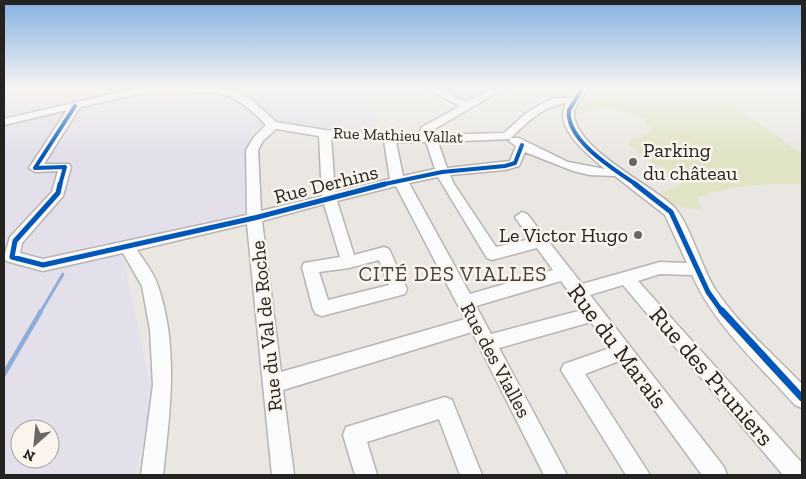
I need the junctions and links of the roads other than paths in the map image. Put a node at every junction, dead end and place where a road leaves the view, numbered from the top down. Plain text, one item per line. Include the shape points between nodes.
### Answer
1 (55, 110) edge
2 (71, 110) edge
3 (257, 110) edge
4 (460, 110) edge
5 (539, 110) edge
6 (568, 110) edge
7 (4, 122) edge
8 (273, 125) junction
9 (325, 133) junction
10 (507, 136) junction
11 (389, 138) junction
12 (426, 139) junction
13 (522, 145) junction
14 (442, 172) junction
15 (616, 172) junction
16 (397, 181) junction
17 (330, 198) junction
18 (522, 217) dead end
19 (254, 218) junction
20 (539, 242) junction
21 (128, 247) junction
22 (349, 262) junction
23 (696, 269) junction
24 (563, 274) junction
25 (626, 278) junction
26 (577, 292) junction
27 (466, 302) junction
28 (594, 314) junction
29 (477, 323) junction
30 (488, 343) junction
31 (622, 352) junction
32 (272, 384) junction
33 (802, 398) edge
34 (152, 475) edge
35 (282, 475) edge
36 (366, 475) edge
37 (471, 475) edge
38 (556, 475) edge
39 (639, 475) edge
40 (716, 475) edge
41 (798, 475) edge

1 - 7 street
2 - 21 street, Rue Derhins via 35,168 64,167 58,193 15,241 12,257 43,265
3 - 8 street
4 - 12 street via 426,129
5 - 10 street
6 - 15 street via 572,130
8 - 9 street, Rue Mathieu Vallat
8 - 19 street, Rue du Val de Roche via 252,150
9 - 11 street, Rue Mathieu Vallat
9 - 17 street
10 - 12 street, Rue Mathieu Vallat
10 - 13 street
11 - 12 street, Rue Mathieu Vallat
11 - 16 street, Rue des Vialles
12 - 14 street
13 - 14 street, Rue Derhins via 515,163
13 - 15 street via 601,174
14 - 16 street, Rue Derhins
14 - 20 street via 446,184 492,254
15 - 23 street via 671,212
16 - 17 street, Rue Derhins
16 - 27 street, Rue des Vialles via 403,184
17 - 19 street, Rue Derhins
17 - 22 street
18 - 20 street, Rue du Marais
19 - 21 street, Rue Derhins
19 - 32 street, Rue du Val de Roche
20 - 24 street, Rue du Marais
21 - 34 street via 150,285 160,330 164,384
22 - 22 street via 384,253 398,289 322,309 310,267
23 - 25 street via 660,268
23 - 33 street via 727,318
24 - 26 street, Rue du Marais
24 - 27 street
25 - 26 street
25 - 41 street, Rue des Pruniers
26 - 28 street, Rue du Marais
27 - 29 street, Rue des Vialles
28 - 30 street
28 - 31 street, Rue du Marais
29 - 30 street, Rue des Vialles
29 - 32 street
30 - 38 street, Rue des Vialles
31 - 39 street via 571,370
31 - 40 street, Rue du Marais
32 - 35 street, Rue du Val de Roche
36 - 37 street via 354,435 445,407

